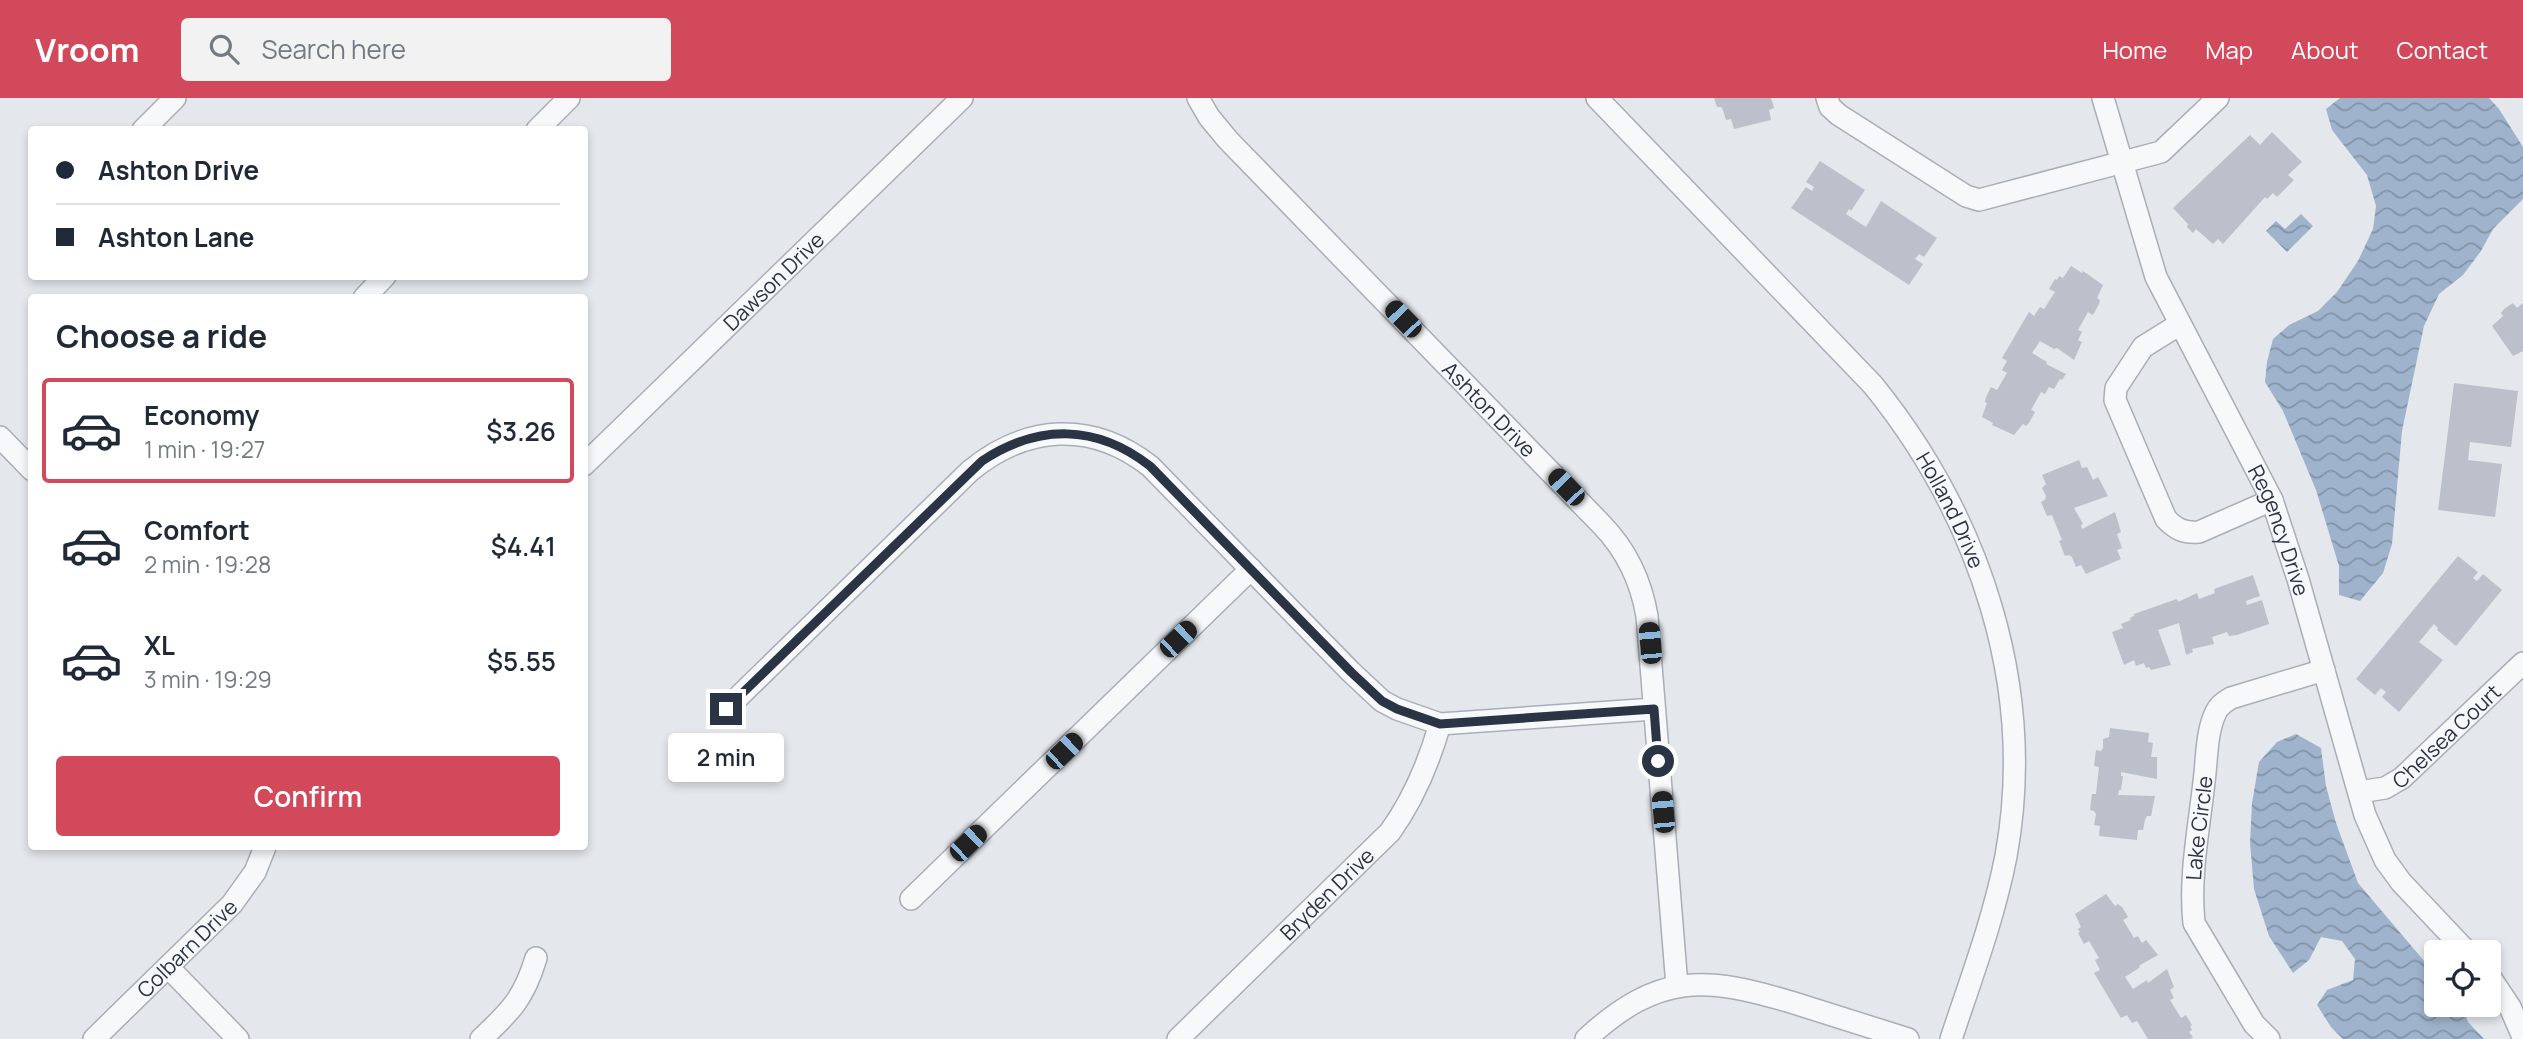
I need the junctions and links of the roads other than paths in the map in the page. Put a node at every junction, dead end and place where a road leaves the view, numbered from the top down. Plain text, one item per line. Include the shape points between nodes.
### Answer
1 (175, 98) edge
2 (569, 98) edge
3 (962, 98) edge
4 (1198, 98) edge
5 (1597, 98) edge
6 (1827, 98) edge
7 (2103, 98) edge
8 (2218, 98) edge
9 (147, 126) edge
10 (541, 126) edge
11 (2123, 163) junction
12 (381, 280) edge
13 (368, 294) edge
14 (2180, 324) junction
15 (0, 437) edge
16 (588, 461) edge
17 (28, 466) edge
18 (2272, 500) junction
19 (1251, 569) junction
20 (2523, 663) edge
21 (2324, 670) junction
22 (726, 709) dead end
23 (1654, 709) junction
24 (1440, 724) junction
25 (2359, 792) junction
26 (264, 850) edge
27 (911, 899) dead end
28 (2456, 940) edge
29 (536, 958) dead end
30 (168, 967) junction
31 (1677, 986) junction
32 (2501, 994) edge
33 (2523, 1037) edge
34 (94, 1039) edge
35 (238, 1039) edge
36 (481, 1039) edge
37 (1178, 1039) edge
38 (1586, 1039) edge
39 (1908, 1039) edge
40 (1951, 1039) edge
41 (2269, 1039) edge

1 - 9 street
2 - 10 street
3 - 16 street, Dawson Drive
4 - 23 street, Ashton Drive via 1238,151 1618,544 1644,601
5 - 40 street, Holland Drive via 1873,385 1901,420 1925,456 1989,593 2006,672 2014,756 2011,812 1989,925
6 - 11 street via 1839,115 1979,200
7 - 11 street, Regency Drive
8 - 11 street via 2161,152
11 - 14 street, Regency Drive via 2156,277
12 - 13 street
14 - 18 street, Regency Drive
14 - 18 street via 2143,347 2116,388 2115,400 2166,519 2176,529 2199,532
15 - 17 street
18 - 21 street, Regency Drive
19 - 22 street via 1160,475 1131,452 1082,435 1056,433 1026,439 970,471
19 - 24 street via 1382,701
19 - 27 street
20 - 25 street, Chelsea Court via 2402,778 2385,788
21 - 25 street, Regency Drive
21 - 41 street, Lake Circle via 2222,703 2209,739 2194,923 2254,1024
23 - 24 street
23 - 31 street, Ashton Drive
24 - 37 street, Bryden Drive via 1413,794 1390,832
25 - 28 street, Regency Drive via 2385,860
26 - 30 street, Colbarn Drive via 255,872 232,904
29 - 36 street via 521,997
30 - 34 street, Colbarn Drive
30 - 35 street
31 - 38 street via 1616,1013
31 - 39 street via 1745,988
32 - 33 street

